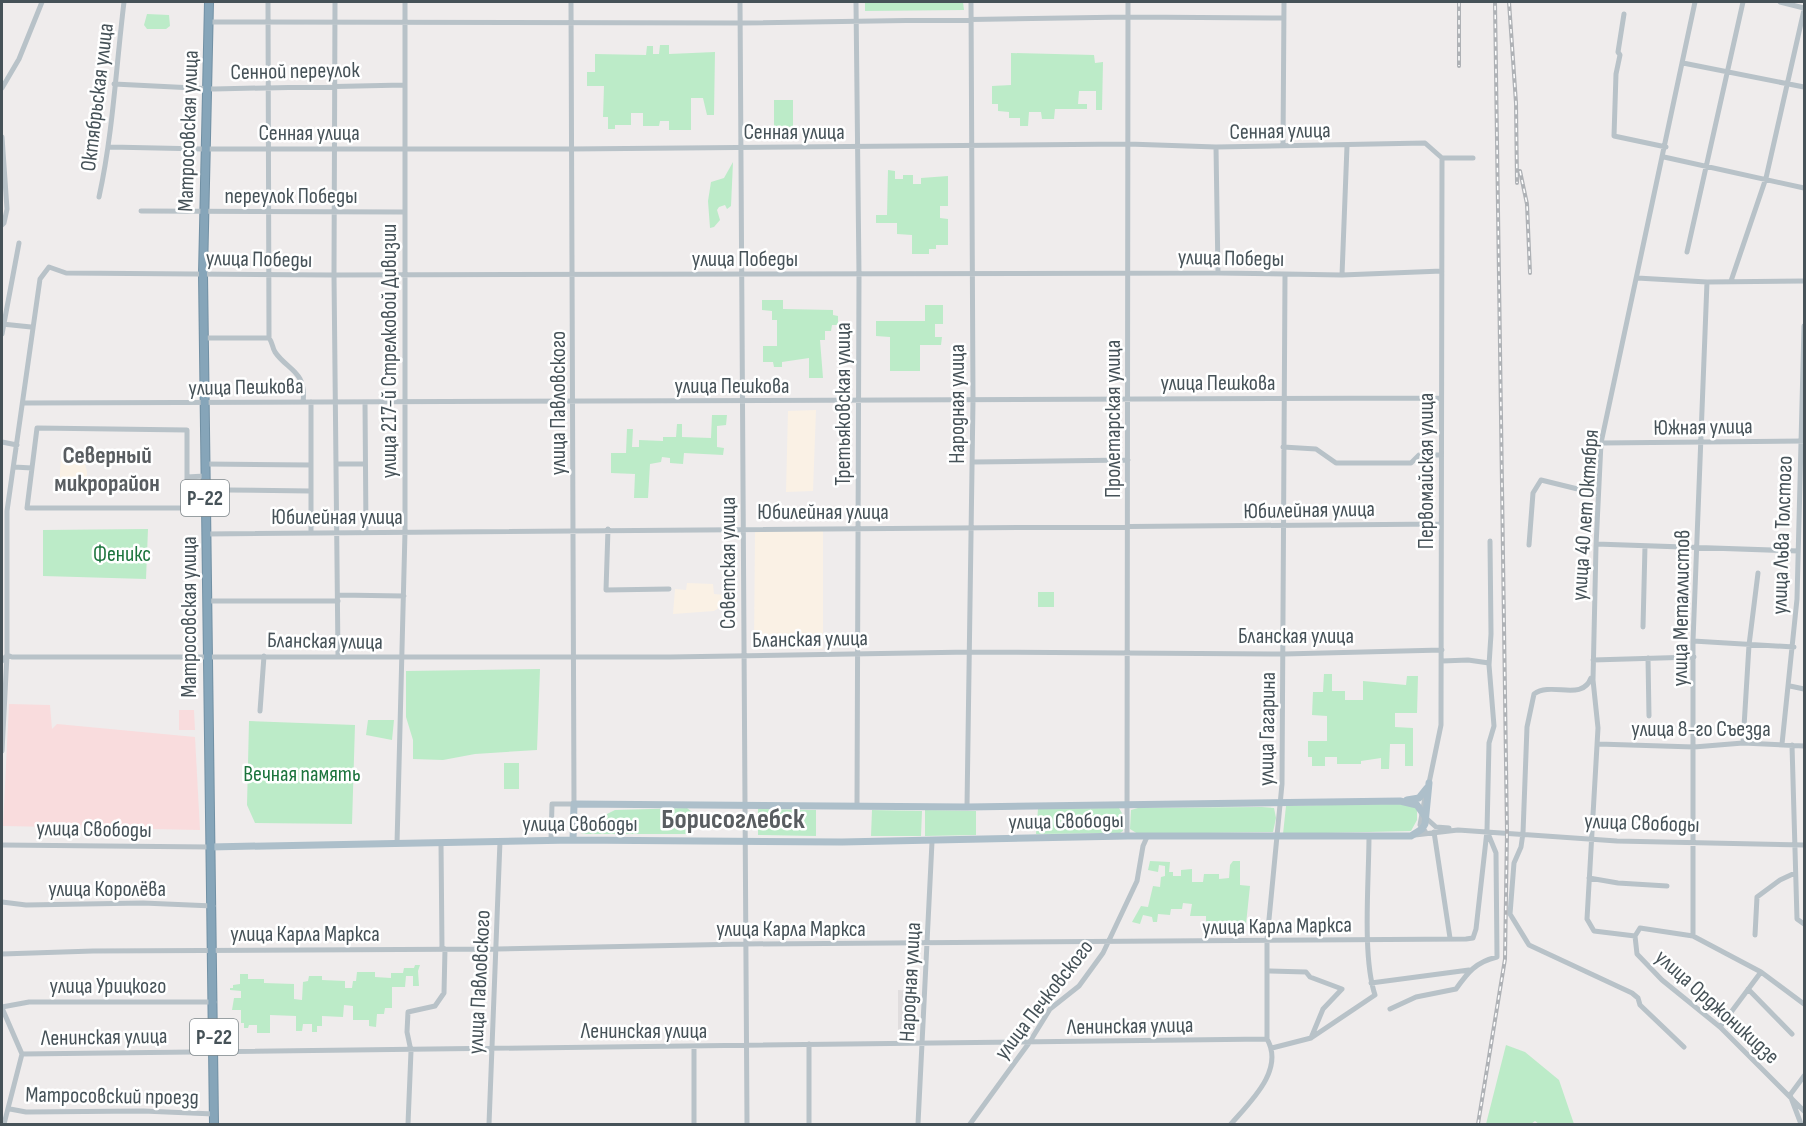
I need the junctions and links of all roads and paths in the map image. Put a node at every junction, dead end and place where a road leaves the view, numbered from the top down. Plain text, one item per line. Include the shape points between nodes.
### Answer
1 (42, 2) edge
2 (124, 2) edge
3 (209, 2) edge
4 (268, 2) edge
5 (335, 2) edge
6 (405, 2) edge
7 (572, 2) edge
8 (740, 2) edge
9 (855, 2) edge
10 (971, 2) edge
11 (1128, 2) edge
12 (1284, 2) edge
13 (1695, 2) edge
14 (1743, 2) edge
15 (1780, 2) edge
16 (1804, 9) edge
17 (1624, 14) dead end
18 (1128, 17) junction
19 (1284, 18) junction
20 (972, 19) junction
21 (572, 20) junction
22 (208, 21) junction
23 (267, 22) junction
24 (335, 22) junction
25 (404, 22) junction
26 (856, 22) junction
27 (740, 23) junction
28 (1683, 63) junction
29 (1727, 73) junction
30 (114, 84) junction
31 (1788, 84) junction
32 (404, 85) junction
33 (335, 86) junction
34 (2, 87) edge
35 (206, 87) junction
36 (267, 87) junction
37 (1804, 87) edge
38 (2, 137) edge
39 (1128, 144) junction
40 (973, 146) junction
41 (1283, 146) junction
42 (1347, 146) junction
43 (110, 147) junction
44 (1216, 147) junction
45 (1666, 147) junction
46 (336, 148) junction
47 (740, 148) junction
48 (856, 148) junction
49 (203, 149) junction
50 (268, 149) junction
51 (571, 149) junction
52 (405, 150) junction
53 (1664, 157) junction
54 (1442, 158) junction
55 (1473, 158) dead end
56 (1705, 165) junction
57 (1766, 178) junction
58 (4, 180) edge
59 (1804, 188) edge
60 (99, 197) dead end
61 (141, 211) dead end
62 (203, 211) junction
63 (268, 212) junction
64 (335, 212) junction
65 (404, 212) junction
66 (2, 225) edge
67 (19, 243) dead end
68 (1687, 252) dead end
69 (1442, 271) junction
70 (973, 273) junction
71 (1128, 273) junction
72 (1218, 273) junction
73 (203, 274) junction
74 (268, 275) junction
75 (334, 275) junction
76 (404, 275) junction
77 (573, 275) junction
78 (741, 275) junction
79 (859, 275) junction
80 (1285, 275) junction
81 (1342, 275) junction
82 (1637, 278) junction
83 (1731, 281) junction
84 (1804, 281) edge
85 (1707, 282) junction
86 (2, 324) edge
87 (1804, 326) edge
88 (32, 327) junction
89 (2, 334) edge
90 (203, 338) junction
91 (269, 338) junction
92 (1129, 398) junction
93 (1440, 398) junction
94 (1284, 399) junction
95 (858, 400) junction
96 (973, 400) junction
97 (574, 401) junction
98 (303, 402) junction
99 (311, 402) junction
100 (337, 402) junction
101 (365, 402) junction
102 (405, 402) junction
103 (742, 402) junction
104 (24, 403) junction
105 (205, 404) junction
106 (1802, 441) edge
107 (2, 442) edge
108 (1601, 443) junction
109 (1701, 444) junction
110 (17, 445) junction
111 (1283, 447) junction
112 (1440, 455) junction
113 (1128, 460) junction
114 (973, 462) junction
115 (204, 464) junction
116 (365, 464) junction
117 (311, 465) junction
118 (337, 465) junction
119 (14, 467) junction
120 (32, 468) junction
121 (205, 476) junction
122 (187, 477) junction
123 (228, 490) dead end
124 (310, 491) junction
125 (1598, 494) junction
126 (4, 511) edge
127 (1441, 524) junction
128 (859, 526) junction
129 (1283, 526) junction
130 (972, 527) junction
131 (743, 528) junction
132 (1128, 528) junction
133 (574, 529) junction
134 (608, 529) junction
135 (311, 531) junction
136 (338, 532) junction
137 (366, 532) junction
138 (405, 532) junction
139 (206, 534) junction
140 (1490, 541) dead end
141 (1596, 544) junction
142 (1529, 545) dead end
143 (1645, 546) junction
144 (1697, 548) junction
145 (1798, 551) junction
146 (1758, 573) dead end
147 (669, 589) dead end
148 (404, 596) junction
149 (338, 598) junction
150 (1797, 599) junction
151 (1804, 599) edge
152 (205, 601) junction
153 (1643, 627) dead end
154 (1693, 641) junction
155 (1749, 645) junction
156 (1794, 647) junction
157 (1442, 650) junction
158 (971, 652) junction
159 (858, 653) junction
160 (1128, 653) junction
161 (1284, 654) junction
162 (7, 655) junction
163 (206, 655) junction
164 (744, 655) junction
165 (264, 656) junction
166 (574, 656) junction
167 (338, 657) junction
168 (402, 657) junction
169 (1694, 657) junction
170 (1648, 658) junction
171 (1593, 660) junction
172 (2, 661) edge
173 (1442, 661) junction
174 (1489, 663) junction
175 (1593, 670) junction
176 (1587, 686) junction
177 (1790, 686) junction
178 (1804, 689) edge
179 (1595, 693) junction
180 (260, 711) dead end
181 (1649, 716) dead end
182 (1743, 743) junction
183 (1598, 744) junction
184 (1782, 744) junction
185 (1792, 745) junction
186 (1804, 746) edge
187 (1694, 747) junction
188 (2, 750) edge
189 (1428, 787) junction
190 (1401, 801) junction
191 (574, 804) junction
192 (1280, 804) junction
193 (744, 805) junction
194 (1127, 805) junction
195 (857, 806) junction
196 (968, 807) junction
197 (1421, 810) junction
198 (1425, 817) junction
199 (1428, 831) junction
200 (1478, 831) junction
201 (1486, 831) junction
202 (1523, 833) junction
203 (1130, 836) junction
204 (1369, 836) junction
205 (1147, 837) junction
206 (1276, 837) junction
207 (1591, 839) junction
208 (551, 840) junction
209 (573, 840) junction
210 (500, 841) junction
211 (745, 841) junction
212 (932, 842) junction
213 (441, 843) junction
214 (1694, 843) junction
215 (398, 844) junction
216 (2, 845) edge
217 (1793, 845) junction
218 (1804, 845) edge
219 (210, 847) junction
220 (1143, 854) junction
221 (1795, 873) junction
222 (1589, 878) junction
223 (1667, 886) dead end
224 (2, 902) edge
225 (213, 906) junction
226 (1804, 924) edge
227 (1755, 935) dead end
228 (1635, 936) junction
229 (1693, 936) junction
230 (1450, 938) junction
231 (1267, 940) junction
232 (1369, 940) junction
233 (1107, 942) junction
234 (745, 944) junction
235 (927, 944) junction
236 (214, 949) junction
237 (443, 949) junction
238 (497, 949) junction
239 (2, 954) edge
240 (1469, 970) junction
241 (1268, 971) junction
242 (1761, 972) junction
243 (1371, 983) junction
244 (1748, 990) junction
245 (214, 1002) junction
246 (1804, 1004) edge
247 (2, 1008) edge
248 (1390, 1009) dead end
249 (1720, 1027) junction
250 (1792, 1034) dead end
251 (1311, 1038) junction
252 (1267, 1039) junction
253 (1029, 1043) junction
254 (746, 1044) junction
255 (809, 1044) junction
256 (923, 1044) junction
257 (491, 1047) junction
258 (694, 1047) junction
259 (1684, 1047) dead end
260 (1272, 1048) junction
261 (214, 1051) junction
262 (411, 1051) junction
263 (22, 1054) junction
264 (1804, 1076) edge
265 (1790, 1095) junction
266 (10, 1109) junction
267 (1804, 1111) edge
268 (214, 1114) junction
269 (4, 1125) edge
270 (214, 1125) edge
271 (408, 1125) edge
272 (489, 1125) edge
273 (694, 1125) edge
274 (747, 1125) edge
275 (809, 1125) edge
276 (918, 1125) edge
277 (969, 1125) edge
278 (1231, 1125) edge
279 (1801, 1125) edge

1 - 34 street via 19,59
2 - 30 street, Октябрьская улица
3 - 22 highway, Матросовская улица / Р-22
4 - 23 street
5 - 24 street
6 - 25 street, улица 217-й Стрелковой Дивизии
7 - 21 street, улица Павловского
8 - 27 street, Советская улица
9 - 26 street, Третьяковская улица
10 - 20 street, Народная улица
11 - 18 street, Пролетарская улица
12 - 19 street
13 - 28 street, улица 40 лет Октября
14 - 29 street
15 - 16 street
16 - 31 street
17 - 45 street via 1616,74 1614,136
18 - 19 street
18 - 20 street
18 - 39 street, Пролетарская улица
19 - 41 street
20 - 26 street
20 - 40 street, Народная улица
21 - 25 street
21 - 27 street
21 - 51 street, улица Павловского
22 - 23 street
22 - 35 highway, Матросовская улица / Р-22
23 - 24 street
23 - 36 street
24 - 25 street
24 - 33 street
25 - 32 street, улица 217-й Стрелковой Дивизии
26 - 27 street
26 - 48 street, Третьяковская улица
27 - 47 street, Советская улица
28 - 29 street
28 - 45 street, улица 40 лет Октября
29 - 31 street
29 - 56 street
30 - 35 street, Сенной переулок
30 - 43 street, Октябрьская улица
31 - 37 street
31 - 57 street
32 - 33 street, Сенной переулок
32 - 52 street, улица 217-й Стрелковой Дивизии
33 - 36 street, Сенной переулок
33 - 46 street
35 - 36 street, Сенной переулок
35 - 49 highway, Матросовская улица / Р-22
36 - 50 street
38 - 58 street
39 - 40 street, Сенная улица
39 - 44 street, Сенная улица
39 - 71 street, Пролетарская улица
40 - 48 street, Сенная улица
40 - 70 street, Народная улица
41 - 42 street, Сенная улица
41 - 44 street, Сенная улица
42 - 54 street, Сенная улица via 1425,143
42 - 81 street
43 - 49 street, Сенная улица
43 - 60 street, Октябрьская улица
44 - 72 street
45 - 53 street, улица 40 лет Октября
46 - 50 street, Сенная улица
46 - 52 street, Сенная улица
46 - 64 street
47 - 48 street, Сенная улица
47 - 51 street, Сенная улица
47 - 78 street, Советская улица
48 - 79 street, Третьяковская улица
49 - 50 street, Сенная улица
49 - 62 highway, Матросовская улица / Р-22
50 - 63 street
51 - 52 street, Сенная улица
51 - 77 street, улица Павловского
52 - 65 street, улица 217-й Стрелковой Дивизии
53 - 56 street
53 - 82 street, улица 40 лет Октября
54 - 55 street
54 - 69 street, Первомайская улица
56 - 57 street
56 - 68 street
57 - 59 street
57 - 83 street
58 - 66 street via 7,209
61 - 62 street, переулок Победы
62 - 63 street, переулок Победы
62 - 73 highway, Матросовская улица / Р-22
63 - 64 street, переулок Победы
63 - 74 street
64 - 65 street, переулок Победы
64 - 75 street
65 - 76 street, улица 217-й Стрелковой Дивизии
67 - 86 street
69 - 81 street, улица Победы
69 - 93 street, Первомайская улица
70 - 71 street, улица Победы
70 - 79 street, улица Победы
70 - 96 street, Народная улица
71 - 72 street, улица Победы
71 - 92 street, Пролетарская улица
72 - 80 street, улица Победы
73 - 74 street, улица Победы
73 - 88 street, улица Победы via 66,273 49,267 40,279
73 - 90 highway, Матросовская улица / Р-22
74 - 75 street, улица Победы
74 - 91 street
75 - 76 street, улица Победы
75 - 100 street
76 - 77 street, улица Победы
76 - 102 street, улица 217-й Стрелковой Дивизии
77 - 78 street, улица Победы
77 - 97 street, улица Павловского
78 - 79 street, улица Победы
78 - 103 street, Советская улица
79 - 95 street, Третьяковская улица
80 - 81 street, улица Победы
80 - 94 street, улица Гагарина
82 - 85 street
82 - 108 street, улица 40 лет Октября
83 - 84 street
83 - 85 street
85 - 109 street, улица Металлистов
86 - 88 street
86 - 89 street
87 - 106 street, улица Льва Толстого
88 - 104 street
90 - 91 street
90 - 105 highway, Матросовская улица / Р-22
91 - 98 street via 275,352 294,368 305,390
92 - 94 street, улица Пешкова
92 - 96 street, улица Пешкова
92 - 113 street, Пролетарская улица
93 - 94 street, улица Пешкова
93 - 112 street, Первомайская улица
94 - 111 street, улица Гагарина
95 - 96 street, улица Пешкова
95 - 103 street, улица Пешкова
95 - 128 street, Третьяковская улица
96 - 114 street, Народная улица
97 - 102 street, улица Пешкова
97 - 103 street, улица Пешкова
97 - 133 street, улица Павловского
98 - 99 street, улица Пешкова
98 - 105 street, улица Пешкова
99 - 100 street, улица Пешкова
99 - 117 street
100 - 101 street, улица Пешкова
100 - 118 street
101 - 102 street, улица Пешкова
101 - 116 street
102 - 138 street, улица 217-й Стрелковой Дивизии
103 - 131 street, Советская улица
104 - 105 street, улица Пешкова
104 - 110 street
105 - 115 highway, Матросовская улица / Р-22
106 - 109 street, Южная улица
106 - 145 street, улица Льва Толстого
107 - 110 street
108 - 109 street, Южная улица
108 - 125 street, улица 40 лет Октября
109 - 144 street, улица Металлистов
110 - 119 street
111 - 112 street via 1316,449 1336,463 1411,463 1419,455
111 - 129 street, улица Гагарина
112 - 127 street, Первомайская улица
113 - 114 street
113 - 132 street, Пролетарская улица
114 - 130 street, Народная улица
115 - 117 street
115 - 121 highway, Матросовская улица / Р-22
116 - 118 street
116 - 137 street
117 - 124 street
118 - 136 street
119 - 120 street
119 - 126 street
120 - 122 street via 27,508 187,508
120 - 122 street via 37,428 187,430
121 - 122 street
121 - 139 highway, Матросовская улица / Р-22
123 - 124 street
124 - 135 street
125 - 141 street, улица 40 лет Октября
125 - 142 street via 1541,480 1533,493
126 - 162 street
127 - 129 street, Юбилейная улица
127 - 157 street, Первомайская улица
128 - 130 street, Юбилейная улица
128 - 131 street, Юбилейная улица
128 - 159 street, Третьяковская улица
129 - 132 street, Юбилейная улица
129 - 161 street, улица Гагарина
130 - 132 street, Юбилейная улица
130 - 158 street, Народная улица
131 - 134 street, Юбилейная улица
131 - 164 street, Советская улица
132 - 160 street, Пролетарская улица
133 - 134 street, Юбилейная улица
133 - 138 street, Юбилейная улица
133 - 166 street, улица Павловского
134 - 147 street via 606,590
135 - 136 street, Юбилейная улица
135 - 139 street, Юбилейная улица
136 - 137 street, Юбилейная улица
136 - 149 street
137 - 138 street, Юбилейная улица
138 - 148 street, улица 217-й Стрелковой Дивизии
139 - 152 highway, Матросовская улица / Р-22
140 - 174 street
141 - 143 street
141 - 171 street, улица 40 лет Октября
143 - 144 street
143 - 153 street
144 - 145 street
144 - 154 street, улица Металлистов
145 - 150 street, улица Льва Толстого
146 - 155 street
148 - 149 street
148 - 168 street, улица 217-й Стрелковой Дивизии
149 - 152 street
149 - 167 street
150 - 151 street
150 - 156 street, улица Льва Толстого
152 - 163 highway, Матросовская улица / Р-22
154 - 155 street
154 - 169 street, улица Металлистов
155 - 156 street
155 - 182 street
156 - 177 street, улица Льва Толстого
157 - 161 street, Бланская улица
157 - 173 street, Первомайская улица
158 - 159 street, Бланская улица
158 - 160 street, Бланская улица
158 - 196 street, Народная улица
159 - 164 street, Бланская улица
159 - 195 street, Третьяковская улица
160 - 161 street, Бланская улица
160 - 194 street, Пролетарская улица
161 - 192 street, улица Гагарина
162 - 163 street, Бланская улица
162 - 172 street
162 - 188 street
163 - 165 street, Бланская улица
163 - 219 highway, Матросовская улица / Р-22
164 - 166 street, Бланская улица
164 - 193 street, Советская улица
165 - 167 street, Бланская улица
165 - 180 street
166 - 168 street, Бланская улица
166 - 191 street, улица Павловского
167 - 168 street, Бланская улица
168 - 215 street, улица 217-й Стрелковой Дивизии
169 - 170 street
169 - 187 street, улица Металлистов
170 - 171 street
170 - 181 street
171 - 175 street, улица 40 лет Октября
173 - 174 street
173 - 189 street, Первомайская улица via 1441,725
174 - 201 street via 1494,726 1489,742
175 - 176 street
175 - 179 street, улица 40 лет Октября
176 - 179 street
176 - 202 street via 1580,690 1546,688 1534,694 1526,739
177 - 178 street
177 - 184 street, улица Льва Толстого
179 - 183 street, улица 40 лет Октября
182 - 184 street, улица 8-го Съезда
182 - 187 street, улица 8-го Съезда
183 - 187 street, улица 8-го Съезда
183 - 207 street, улица 40 лет Октября
184 - 185 street, улица 8-го Съезда
185 - 186 street, улица 8-го Съезда
185 - 217 street
187 - 214 street, улица Металлистов
189 - 190 main road via 1419,798
189 - 197 street, Первомайская улица
189 - 198 main road
190 - 192 main road, улица Свободы
190 - 197 main road, улица Свободы via 1413,803
191 - 193 main road, улица Свободы
191 - 208 street via 552,804
191 - 209 main road
192 - 194 main road, улица Свободы
192 - 206 street, улица Гагарина
193 - 195 main road, улица Свободы
193 - 211 street, Советская улица
194 - 196 main road, улица Свободы
194 - 203 street, Пролетарская улица
195 - 196 main road, улица Свободы
197 - 198 main road
197 - 199 street, Первомайская улица
198 - 199 main road
198 - 200 street, улица Свободы via 1436,827
199 - 200 street, улица Свободы
199 - 204 main road, улица Свободы via 1411,836
199 - 230 street
200 - 201 street, улица Свободы
201 - 202 street, улица Свободы
201 - 230 street, улица Карла Маркса via 1473,938
201 - 240 street via 1496,853 1497,957
202 - 207 street, улица Свободы
202 - 259 street via 1514,863 1510,914 1529,945 1632,993
203 - 205 main road, улица Свободы
203 - 212 main road, улица Свободы
203 - 220 street via 1141,846
204 - 206 main road, улица Свободы
204 - 232 street
205 - 206 main road, улица Свободы
205 - 220 street, улица Печковского
206 - 231 street, улица Гагарина
207 - 214 street, улица Свободы
207 - 222 street, улица 40 лет Октября
208 - 209 main road, улица Свободы
208 - 210 main road, улица Свободы
209 - 211 main road, улица Свободы
210 - 213 main road, улица Свободы
210 - 238 street, улица Павловского
211 - 212 main road, улица Свободы
211 - 234 street, Советская улица
212 - 235 street, Народная улица
213 - 215 main road, улица Свободы
213 - 237 street
214 - 217 street, улица Свободы
214 - 229 street, улица Металлистов
215 - 219 main road, улица Свободы
216 - 219 street, улица Свободы
217 - 218 street, улица Свободы
217 - 221 street
219 - 225 highway, Матросовская улица / Р-22
220 - 233 street, улица Печковского via 1137,881
221 - 226 street via 1797,919
221 - 227 street via 1757,897
222 - 223 street
222 - 228 street, улица 40 лет Октября via 1587,919 1594,931
224 - 225 street, улица Королёва
225 - 236 highway, Матросовская улица / Р-22
228 - 229 street via 1640,928
228 - 249 street, улица Орджоникидзе via 1637,954 1645,963
229 - 242 street
230 - 232 street, улица Карла Маркса
231 - 232 street, улица Карла Маркса
231 - 233 street, улица Карла Маркса
231 - 241 street, улица Гагарина
232 - 243 street
233 - 235 street, улица Карла Маркса
233 - 253 street, улица Печковского via 1079,986 1050,1009
234 - 235 street, улица Карла Маркса
234 - 238 street, улица Карла Маркса
234 - 254 street, Советская улица
235 - 256 street, Народная улица
236 - 237 street, улица Карла Маркса
236 - 239 street, улица Карла Маркса
236 - 245 highway, Матросовская улица / Р-22
237 - 238 street, улица Карла Маркса
237 - 262 street via 444,993 435,1006 408,1012
238 - 257 street, улица Павловского
240 - 243 street
240 - 248 street via 1456,989 1416,997
241 - 251 street via 1305,972 1342,989 1323,1009
241 - 252 street, улица Гагарина
242 - 244 street
242 - 246 street
243 - 251 street via 1374,995
244 - 249 street
244 - 250 street
245 - 247 street, улица Урицкого via 29,1002
245 - 261 highway, Матросовская улица / Р-22
247 - 263 street
249 - 265 street, улица Орджоникидзе
251 - 260 street
252 - 253 street, Ленинская улица
252 - 260 street
253 - 256 street, Ленинская улица
253 - 277 street, улица Печковского
254 - 255 street, Ленинская улица
254 - 258 street, Ленинская улица
254 - 274 street, Советская улица
255 - 256 street, Ленинская улица
255 - 275 street
256 - 276 street, Народная улица
257 - 258 street, Ленинская улица
257 - 262 street, Ленинская улица
257 - 272 street, улица Павловского
258 - 273 street
260 - 278 street via 1270,1072
261 - 262 street, Ленинская улица
261 - 263 street, Ленинская улица
261 - 268 highway, Матросовская улица / Р-22
262 - 271 street
263 - 266 street
264 - 265 street
265 - 267 street, улица Орджоникидзе
265 - 279 street, улица Орджоникидзе
266 - 268 street, Матросовский проезд
266 - 269 street
268 - 270 highway, Матросовская улица / Р-22

